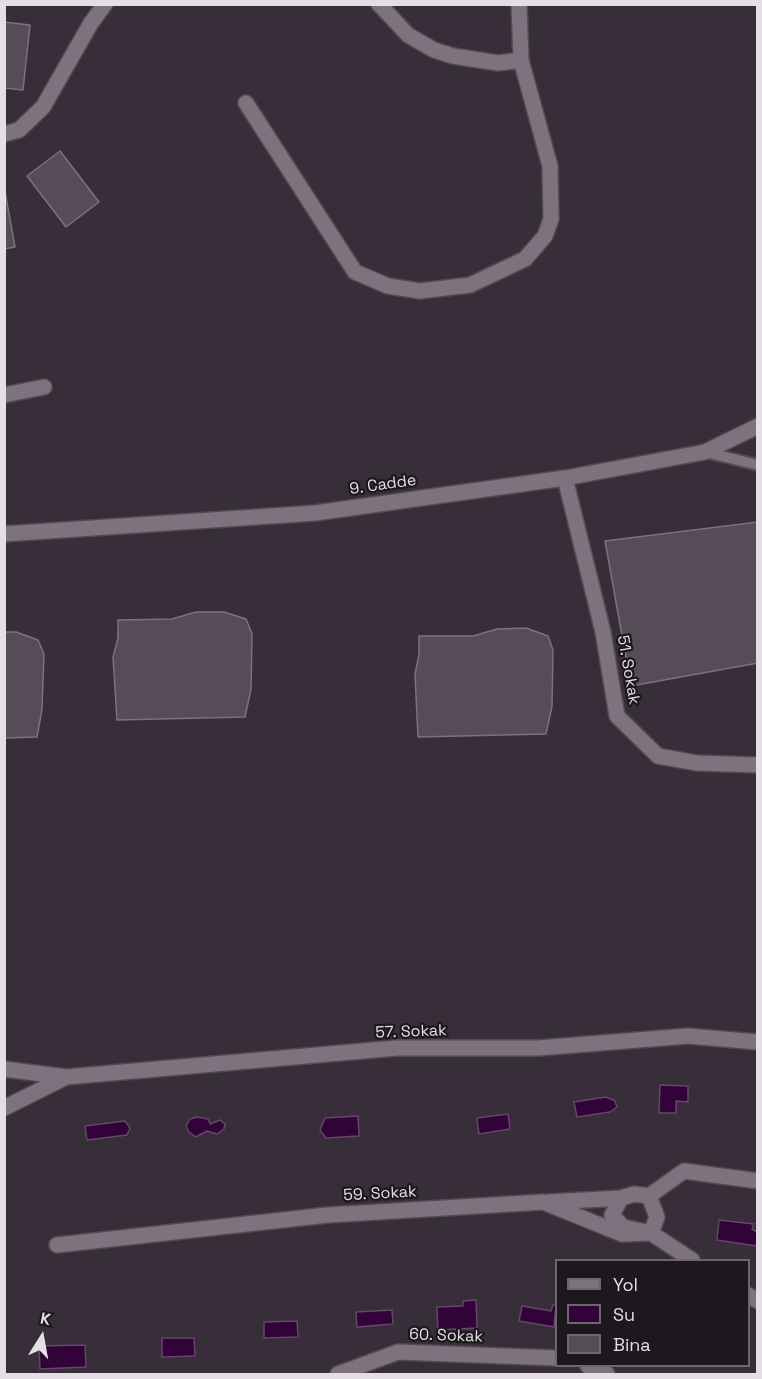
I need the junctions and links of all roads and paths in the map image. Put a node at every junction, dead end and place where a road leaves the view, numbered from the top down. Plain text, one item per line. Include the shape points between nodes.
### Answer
1 (105, 4) edge
2 (379, 4) edge
3 (519, 4) edge
4 (521, 60) junction
5 (246, 103) dead end
6 (4, 134) edge
7 (44, 387) dead end
8 (4, 395) edge
9 (758, 426) edge
10 (705, 452) junction
11 (758, 465) edge
12 (565, 478) junction
13 (4, 534) edge
14 (758, 765) edge
15 (758, 1042) edge
16 (4, 1069) edge
17 (66, 1077) junction
18 (4, 1107) edge
19 (758, 1181) edge
20 (649, 1196) junction
21 (621, 1198) junction
22 (543, 1202) junction
23 (651, 1233) junction
24 (57, 1245) dead end
25 (690, 1259) edge
26 (555, 1358) edge
27 (592, 1367) edge
28 (338, 1374) edge
29 (607, 1374) edge

1 - 6 street via 43,107 19,130
2 - 4 street via 408,35 434,50 498,63
3 - 4 street
4 - 5 street via 550,166 551,219 545,236 525,259 470,285 420,291 388,286 355,272
7 - 8 street
9 - 10 street, 9. Cadde
10 - 11 lane
10 - 12 street, 9. Cadde
12 - 13 street, 9. Cadde via 315,513
12 - 14 street, 51. Sokak via 603,632 617,716 658,756 698,763
15 - 17 street, 57. Sokak via 688,1036 538,1048 397,1048
16 - 17 street, 57. Sokak
17 - 18 street, 57. Sokak
19 - 20 street via 684,1171
20 - 21 street via 634,1194
20 - 23 street via 657,1217
21 - 22 street
21 - 23 street via 612,1215 623,1227
22 - 23 street, 59. Sokak via 622,1234
22 - 24 street, 59. Sokak via 328,1215
23 - 25 street
26 - 28 street, 60. Sokak via 398,1352
27 - 29 street

